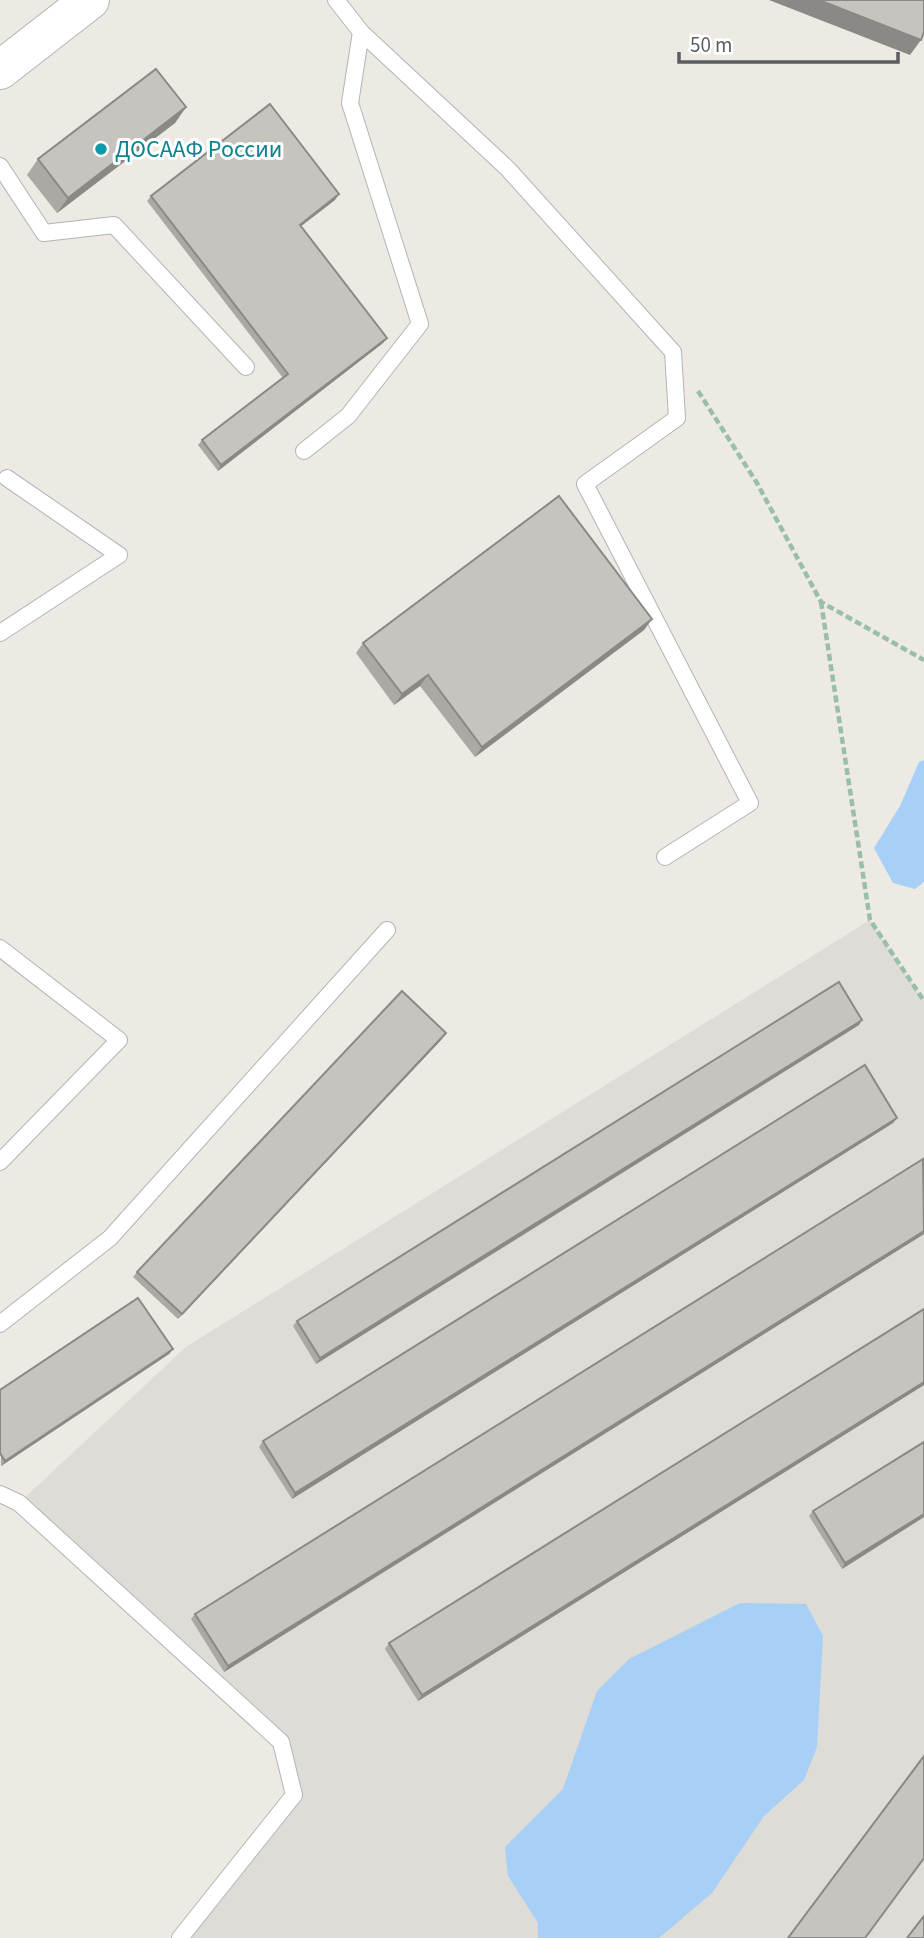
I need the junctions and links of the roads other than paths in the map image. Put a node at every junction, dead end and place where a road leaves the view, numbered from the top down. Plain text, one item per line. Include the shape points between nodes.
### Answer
1 (90, 0) edge
2 (337, 0) edge
3 (361, 32) junction
4 (0, 70) edge
5 (0, 166) edge
6 (246, 367) dead end
7 (304, 451) dead end
8 (7, 478) dead end
9 (0, 633) edge
10 (665, 857) dead end
11 (387, 930) dead end
12 (0, 948) edge
13 (2, 1157) edge
14 (0, 1324) edge
15 (0, 1494) edge
16 (180, 1938) edge

1 - 4 street
2 - 3 lane
3 - 7 lane via 351,103 420,324 348,416
3 - 10 lane via 508,169 673,352 677,418 586,484 750,803
5 - 6 lane via 44,233 114,225
8 - 9 lane via 119,555
11 - 14 lane via 110,1238
12 - 13 lane via 119,1040
15 - 16 lane via 19,1503 281,1742 294,1795

